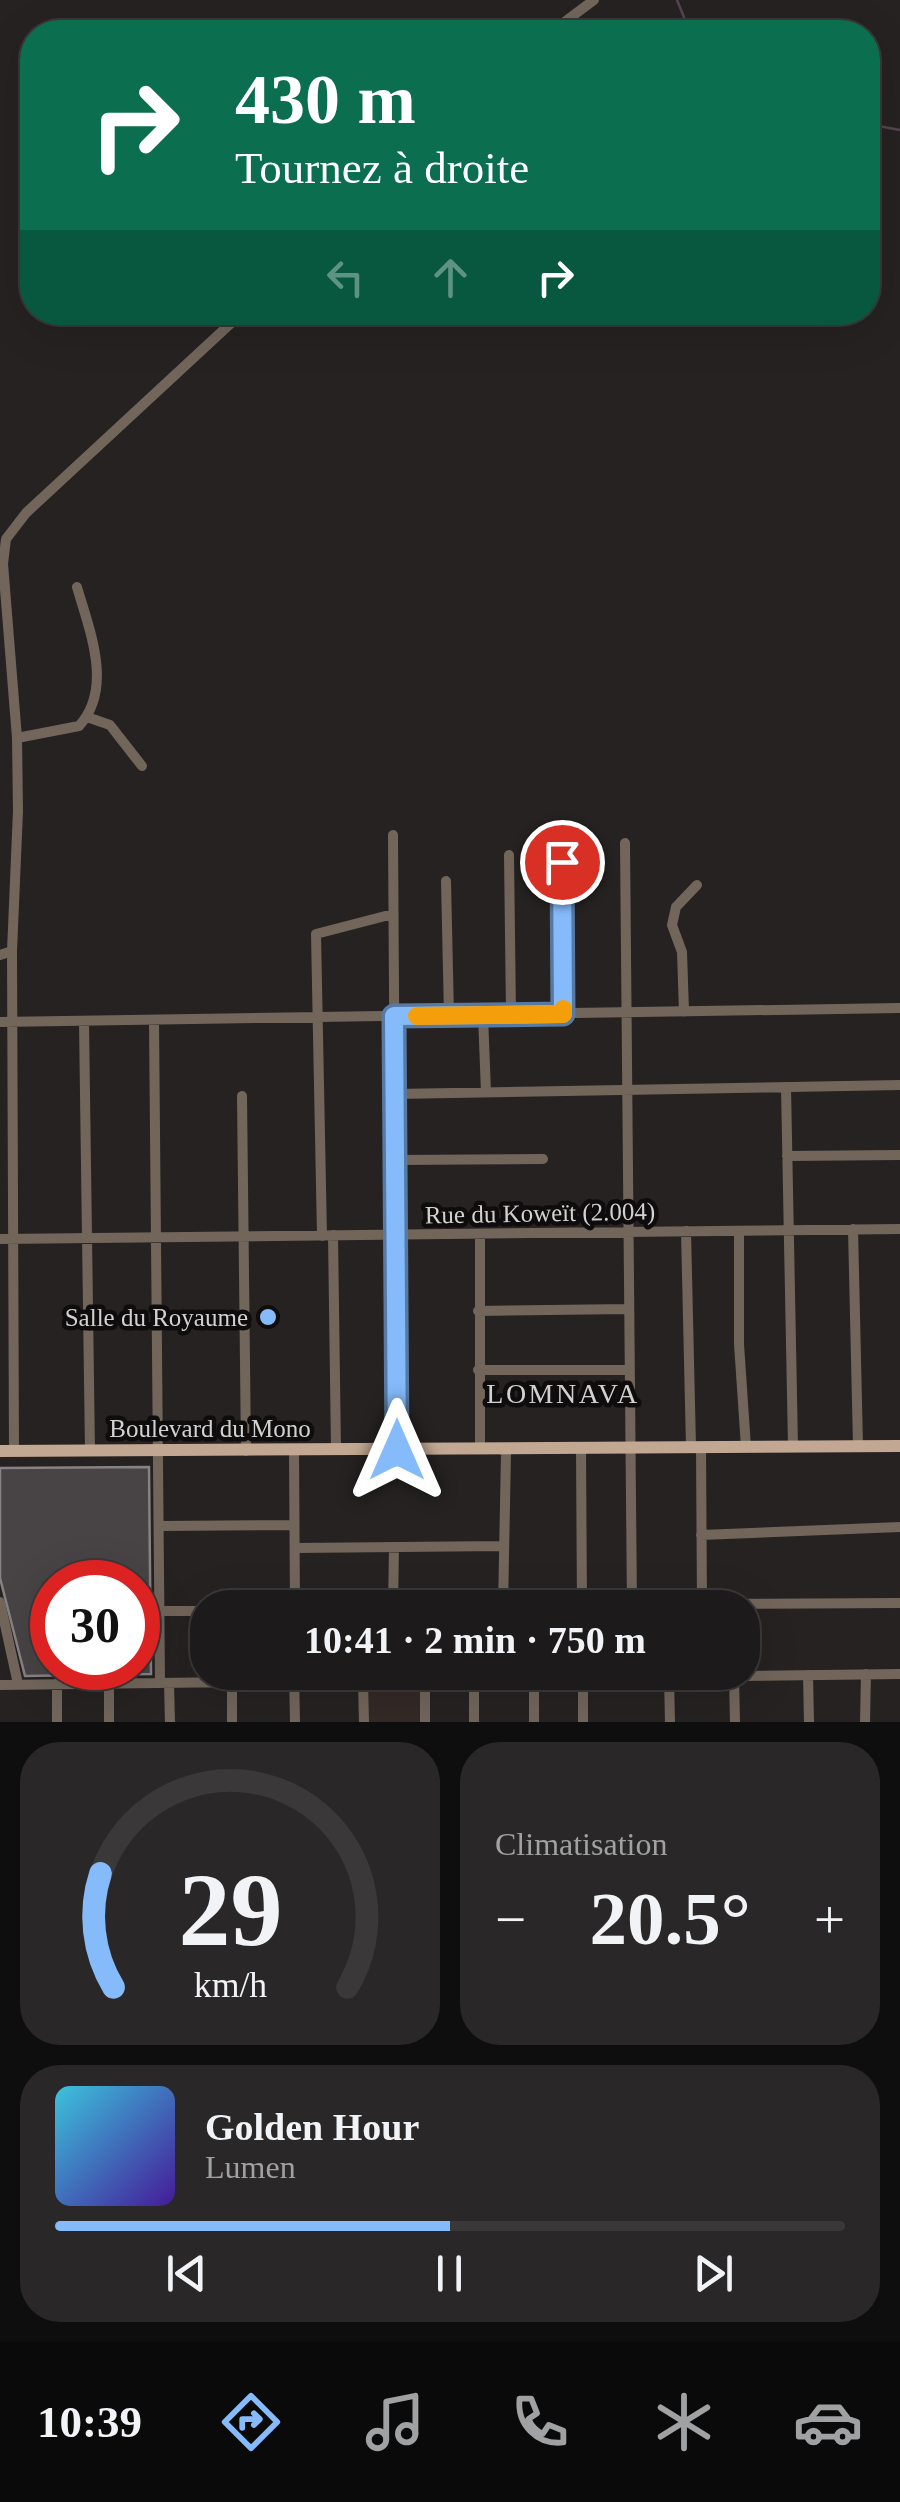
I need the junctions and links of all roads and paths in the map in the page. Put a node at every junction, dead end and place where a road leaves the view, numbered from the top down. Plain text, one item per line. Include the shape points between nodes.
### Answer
1 (594, 0) edge
2 (566, 20) edge
3 (229, 325) edge
4 (77, 587) dead end
5 (87, 717) junction
6 (17, 738) junction
7 (142, 766) dead end
8 (562, 825) dead end
9 (393, 836) dead end
10 (625, 843) dead end
11 (509, 854) dead end
12 (446, 881) dead end
13 (697, 885) dead end
14 (394, 914) junction
15 (6, 953) edge
16 (900, 1008) edge
17 (684, 1012) junction
18 (627, 1013) junction
19 (511, 1014) junction
20 (563, 1014) junction
21 (484, 1015) junction
22 (394, 1016) junction
23 (449, 1016) junction
24 (319, 1018) junction
25 (154, 1021) junction
26 (6, 1022) edge
27 (84, 1022) junction
28 (900, 1085) edge
29 (786, 1087) junction
30 (627, 1090) junction
31 (486, 1092) junction
32 (395, 1094) junction
33 (242, 1096) dead end
34 (900, 1155) edge
35 (787, 1156) junction
36 (544, 1159) dead end
37 (395, 1160) junction
38 (854, 1229) junction
39 (900, 1229) edge
40 (789, 1230) junction
41 (686, 1231) junction
42 (739, 1231) junction
43 (628, 1232) junction
44 (480, 1234) junction
45 (396, 1235) junction
46 (240, 1236) junction
47 (327, 1236) junction
48 (87, 1238) junction
49 (157, 1238) junction
50 (0, 1239) edge
51 (13, 1239) junction
52 (629, 1309) junction
53 (478, 1311) junction
54 (478, 1370) junction
55 (630, 1370) junction
56 (858, 1445) junction
57 (793, 1446) junction
58 (746, 1447) junction
59 (480, 1448) junction
60 (900, 1448) edge
61 (698, 1449) junction
62 (246, 1450) junction
63 (336, 1450) junction
64 (397, 1450) junction
65 (503, 1450) junction
66 (581, 1450) junction
67 (630, 1450) junction
68 (90, 1451) junction
69 (5, 1452) edge
70 (294, 1453) junction
71 (160, 1454) junction
72 (294, 1525) junction
73 (159, 1526) junction
74 (900, 1527) edge
75 (702, 1534) junction
76 (504, 1546) junction
77 (394, 1547) junction
78 (295, 1548) junction
79 (159, 1560) edge
80 (295, 1590) edge
81 (393, 1590) edge
82 (503, 1590) edge
83 (582, 1590) edge
84 (632, 1590) edge
85 (702, 1590) edge
86 (0, 1602) edge
87 (900, 1603) edge
88 (760, 1605) edge
89 (160, 1611) joint
90 (190, 1611) edge
91 (866, 1674) junction
92 (900, 1674) edge
93 (808, 1675) junction
94 (760, 1676) edge
95 (160, 1683) edge
96 (165, 1683) junction
97 (190, 1683) edge
98 (0, 1684) edge
99 (18, 1684) junction
100 (30, 1684) edge
101 (57, 1690) edge
102 (109, 1690) edge
103 (232, 1690) edge
104 (294, 1690) edge
105 (363, 1690) edge
106 (425, 1690) edge
107 (474, 1690) edge
108 (534, 1690) edge
109 (583, 1690) edge
110 (670, 1690) edge
111 (734, 1690) edge
112 (57, 1722) edge
113 (109, 1722) edge
114 (170, 1722) edge
115 (232, 1722) edge
116 (295, 1722) edge
117 (364, 1722) edge
118 (425, 1722) edge
119 (474, 1722) edge
120 (534, 1722) edge
121 (584, 1722) edge
122 (670, 1722) edge
123 (735, 1722) edge
124 (809, 1722) edge
125 (865, 1722) edge

1 - 2 street
3 - 6 street via 6,539
4 - 5 street via 95,654 96,690
5 - 6 street via 79,726
5 - 7 street via 110,726
6 - 15 street
8 - 20 street
9 - 14 street
10 - 18 street
11 - 19 street
12 - 23 street
13 - 17 street via 676,907 672,925 682,952
14 - 22 street
14 - 24 street via 316,934
15 - 26 street
16 - 17 street
17 - 18 street
18 - 20 street
18 - 30 street
19 - 20 street
19 - 21 street
21 - 23 street
21 - 31 street
22 - 23 street
22 - 24 street
22 - 32 street
24 - 25 street
24 - 47 street
25 - 27 street
25 - 49 street
26 - 27 street
26 - 51 street
27 - 48 street
28 - 29 street
29 - 30 street
29 - 35 street
30 - 31 street
30 - 43 street
31 - 32 street
32 - 37 street
33 - 46 street
34 - 35 street
35 - 40 street
36 - 37 street
37 - 45 street
38 - 39 street, Rue du Koweït (2.004)
38 - 40 street, Rue du Koweït (2.004)
38 - 56 street
40 - 42 street, Rue du Koweït (2.004)
40 - 57 street
41 - 42 street, Rue du Koweït (2.004)
41 - 43 street, Rue du Koweït (2.004)
41 - 61 street
42 - 58 street
43 - 44 street, Rue du Koweït (2.004)
43 - 52 street
44 - 45 street, Rue du Koweït (2.004)
44 - 53 street
45 - 47 street, Rue du Koweït (2.004)
45 - 64 street
46 - 47 street, Rue du Koweït (2.004)
46 - 49 street, Rue du Koweït (2.004)
46 - 62 street
47 - 63 street
48 - 49 street, Rue du Koweït (2.004)
48 - 51 street, Rue du Koweït (2.004)
48 - 68 street
49 - 71 street
50 - 51 street, Rue du Koweït (2.004)
51 - 69 street
52 - 53 street
52 - 55 street
53 - 54 street
54 - 55 street
54 - 59 street
55 - 67 street
56 - 57 main road, Boulevard du Mono
56 - 60 main road, Boulevard du Mono
57 - 58 main road, Boulevard du Mono
58 - 61 main road, Boulevard du Mono
59 - 64 main road, Boulevard du Mono
59 - 65 main road, Boulevard du Mono
60 - 61 main road, Boulevard du Mono
61 - 67 main road, Boulevard du Mono
61 - 75 street
62 - 70 main road, Boulevard du Mono
62 - 71 main road, Boulevard du Mono
63 - 64 main road, Boulevard du Mono
63 - 70 main road, Boulevard du Mono
65 - 66 main road, Boulevard du Mono
65 - 70 main road, Boulevard du Mono
65 - 76 street
66 - 67 main road, Boulevard du Mono
66 - 83 street
67 - 84 street
68 - 69 main road, Boulevard du Mono
68 - 71 main road, Boulevard du Mono
69 - 71 main road, Boulevard du Mono
70 - 71 main road, Boulevard du Mono
70 - 72 street
71 - 73 street
72 - 73 street
72 - 78 street
73 - 79 street
74 - 75 street
75 - 85 street
76 - 77 street
76 - 82 street
77 - 78 street
77 - 81 street
78 - 80 street
86 - 99 street
87 - 88 street
89 - 90 street
89 - 96 street
91 - 92 street
91 - 93 street
91 - 125 street
93 - 94 street
93 - 124 street
95 - 96 street
96 - 97 street
96 - 114 street
98 - 99 street
99 - 100 street
101 - 112 street
102 - 113 street
103 - 115 street
104 - 116 street
105 - 117 street
106 - 118 street
107 - 119 street
108 - 120 street
109 - 121 street
110 - 122 street
111 - 123 street

